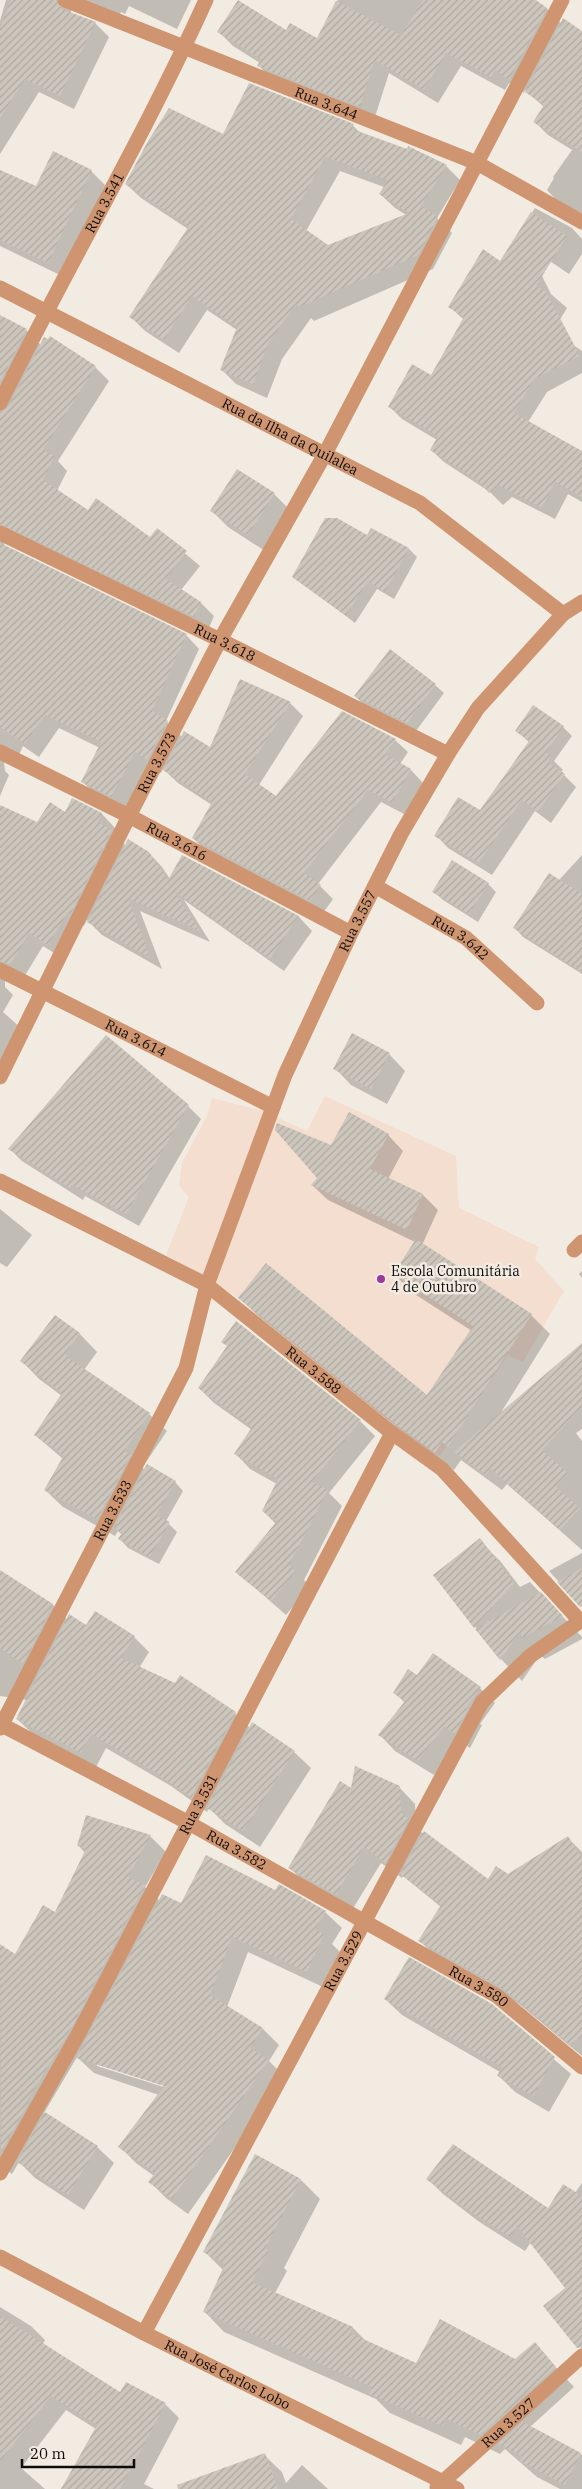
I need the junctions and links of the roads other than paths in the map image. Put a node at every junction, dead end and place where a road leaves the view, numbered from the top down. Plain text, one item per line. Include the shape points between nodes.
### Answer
1 (65, 0) edge
2 (206, 0) edge
3 (562, 0) edge
4 (185, 47) junction
5 (477, 163) junction
6 (582, 222) edge
7 (0, 288) edge
8 (45, 311) junction
9 (0, 402) edge
10 (325, 454) junction
11 (0, 533) edge
12 (582, 602) edge
13 (563, 614) junction
14 (220, 640) junction
15 (0, 752) edge
16 (448, 754) junction
17 (129, 816) junction
18 (375, 886) junction
19 (351, 933) junction
20 (0, 970) edge
21 (44, 991) junction
22 (537, 1003) dead end
23 (0, 1077) edge
24 (273, 1107) junction
25 (0, 1181) edge
26 (207, 1285) junction
27 (392, 1433) junction
28 (581, 1621) edge
29 (1, 1725) edge
30 (187, 1822) junction
31 (366, 1922) junction
32 (582, 2067) edge
33 (0, 2173) edge
34 (0, 2257) edge
35 (144, 2333) junction
36 (582, 2356) edge
37 (438, 2486) edge
38 (457, 2489) edge

1 - 4 street, Rua 3.644
2 - 4 street, Rua 3.541
3 - 5 street, Rua 3.573
4 - 5 street, Rua 3.644
4 - 8 street, Rua 3.541
5 - 6 street, Rua 3.644
5 - 10 street, Rua 3.573
7 - 8 street, Rua da Ilha da Quilalea
8 - 9 street, Rua 3.541
8 - 10 street, Rua da Ilha da Quilalea
10 - 13 street, Rua da Ilha da Quilalea via 420,503
10 - 14 street, Rua 3.573
11 - 14 street, Rua 3.618
12 - 13 street, Rua 3.557
13 - 16 street, Rua 3.557 via 478,708
14 - 16 street, Rua 3.618
14 - 17 street, Rua 3.573
15 - 17 street, Rua 3.616
16 - 18 street, Rua 3.557
17 - 19 street, Rua 3.616
17 - 21 street, Rua 3.573
18 - 19 street, Rua 3.557
18 - 22 street, Rua 3.642 via 466,938
19 - 24 street, Rua 3.557
20 - 21 street, Rua 3.614
21 - 23 street, Rua 3.573
21 - 24 street, Rua 3.614
24 - 26 street, Rua 3.557
25 - 26 street, Rua 3.588
26 - 27 street, Rua 3.588
26 - 29 street, Rua 3.533 via 186,1368
27 - 28 street, Rua 3.588 via 442,1469
27 - 30 street, Rua 3.531
28 - 31 street, Rua 3.529 via 530,1656 482,1702
29 - 30 street, Rua 3.582
30 - 31 street, Rua 3.582
30 - 33 street, Rua 3.531 via 80,2031
31 - 32 street, Rua 3.580 via 498,1996
31 - 35 street, Rua 3.529
34 - 35 street, Rua José Carlos Lobo
35 - 37 street, Rua José Carlos Lobo
36 - 37 street, Rua 3.527
37 - 38 street, Rua José Carlos Lobo

